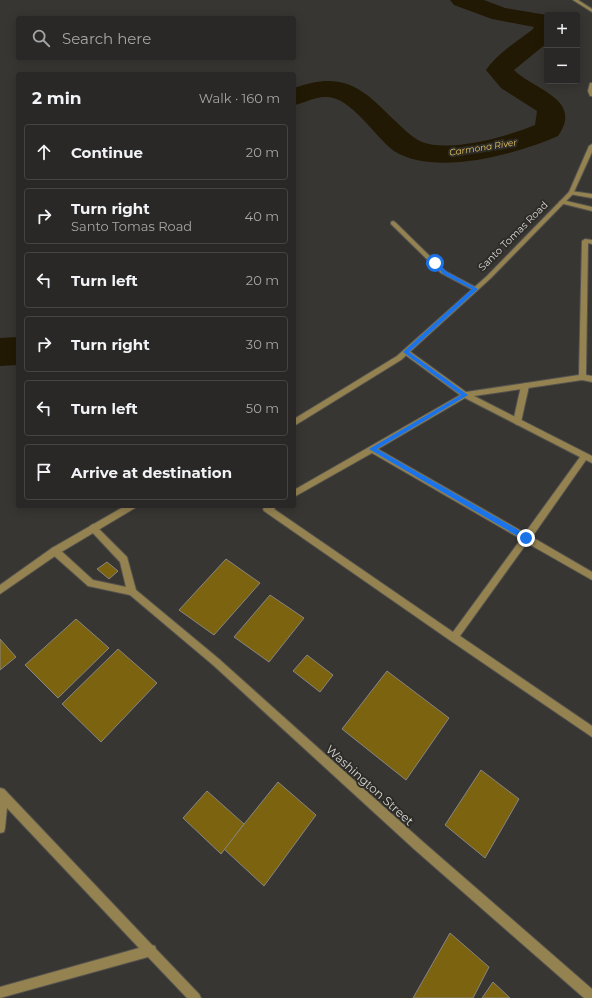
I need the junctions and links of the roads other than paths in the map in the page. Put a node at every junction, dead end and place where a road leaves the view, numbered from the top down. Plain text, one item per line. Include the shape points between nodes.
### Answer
1 (574, 0) edge
2 (592, 11) edge
3 (592, 84) edge
4 (592, 95) edge
5 (592, 146) edge
6 (571, 193) junction
7 (592, 196) edge
8 (562, 202) junction
9 (592, 210) edge
10 (393, 223) dead end
11 (592, 242) edge
12 (475, 289) junction
13 (406, 352) junction
14 (582, 377) junction
15 (592, 379) edge
16 (525, 386) junction
17 (465, 395) junction
18 (516, 422) junction
19 (296, 423) edge
20 (372, 449) junction
21 (588, 458) edge
22 (296, 493) edge
23 (129, 508) edge
24 (269, 508) edge
25 (94, 528) junction
26 (526, 538) junction
27 (56, 551) junction
28 (592, 576) edge
29 (0, 590) edge
30 (132, 592) junction
31 (454, 638) junction
32 (592, 732) edge
33 (2, 795) edge
34 (0, 828) edge
35 (151, 950) junction
36 (0, 993) edge
37 (592, 997) edge
38 (196, 998) edge

1 - 2 street
3 - 4 street
5 - 6 street, Santo Tomas Road
6 - 7 street
6 - 8 street, Santo Tomas Road
8 - 9 street
8 - 12 street, Santo Tomas Road
10 - 12 street via 443,272
11 - 14 street via 585,241
12 - 13 street, Santo Tomas Road
13 - 17 street
13 - 19 street, Santo Tomas Road
14 - 15 street
14 - 16 street
16 - 17 street
16 - 18 street
17 - 18 street
17 - 20 street
18 - 21 street
20 - 22 street
20 - 26 street
21 - 26 street
23 - 25 street
24 - 31 street via 267,509
25 - 27 street
25 - 30 street via 124,560
26 - 28 street
26 - 31 street
27 - 29 street
27 - 30 street, Washington Street via 91,583
30 - 37 street, Washington Street via 216,662 418,845
31 - 32 street
33 - 34 street
33 - 35 street
35 - 36 street
35 - 38 street

